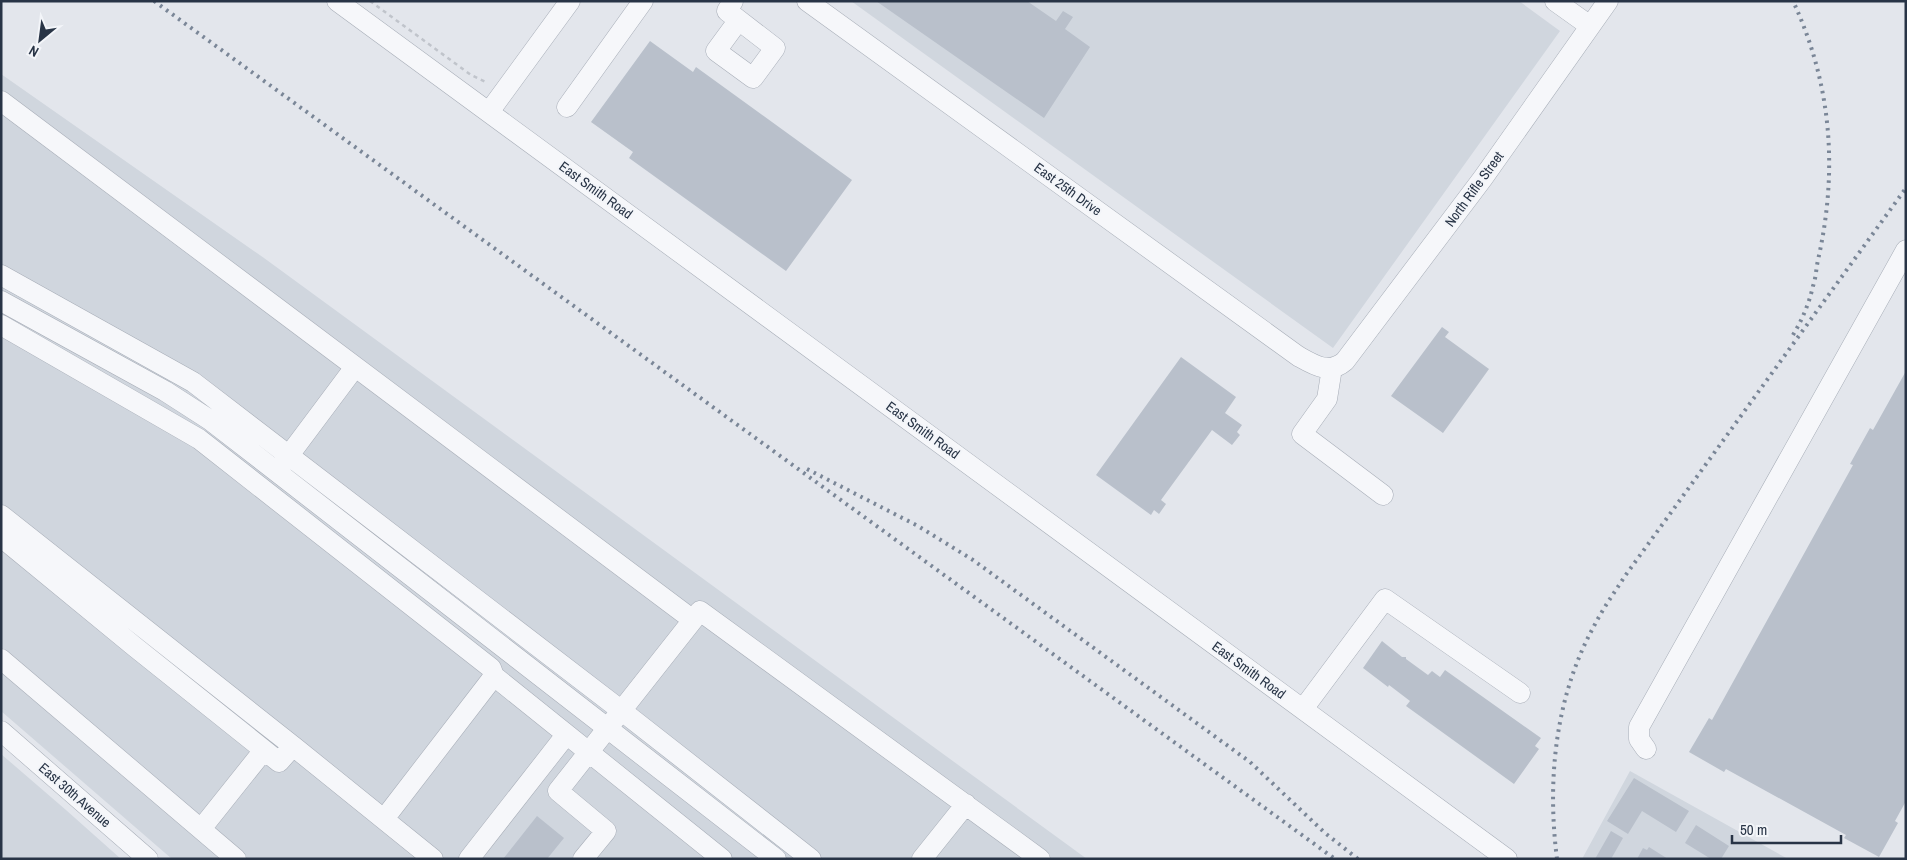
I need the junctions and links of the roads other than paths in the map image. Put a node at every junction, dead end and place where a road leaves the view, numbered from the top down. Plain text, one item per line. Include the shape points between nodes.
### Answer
1 (337, 1) edge
2 (570, 1) edge
3 (807, 1) edge
4 (1555, 1) edge
5 (1608, 1) edge
6 (639, 3) edge
7 (1590, 26) junction
8 (1, 101) edge
9 (567, 107) dead end
10 (489, 112) junction
11 (1906, 250) edge
12 (1, 275) edge
13 (1, 301) edge
14 (1, 325) edge
15 (355, 367) junction
16 (1332, 368) junction
17 (283, 463) junction
18 (264, 490) junction
19 (1383, 494) dead end
20 (1, 515) edge
21 (1, 537) edge
22 (483, 604) junction
23 (469, 620) junction
24 (693, 620) junction
25 (453, 638) junction
26 (1, 660) edge
27 (494, 676) junction
28 (1520, 694) dead end
29 (1303, 709) junction
30 (622, 710) junction
31 (608, 728) junction
32 (1, 731) edge
33 (566, 735) junction
34 (293, 746) junction
35 (1646, 749) dead end
36 (264, 750) junction
37 (589, 752) junction
38 (966, 804) junction
39 (384, 819) junction
40 (201, 829) junction
41 (148, 859) edge
42 (236, 859) edge
43 (432, 859) edge
44 (468, 859) edge
45 (583, 859) edge
46 (722, 859) edge
47 (776, 859) edge
48 (811, 859) edge
49 (922, 859) edge
50 (1040, 859) edge
51 (1507, 859) edge

1 - 10 street, East Smith Road
2 - 10 street
3 - 16 street, East 25th Drive via 1298,356 1313,365
4 - 7 street
5 - 7 street, North Rifle Street
6 - 9 street
7 - 16 street, North Rifle Street via 1483,178 1346,361
8 - 15 street
10 - 29 street, East Smith Road
11 - 35 street via 1639,726 1640,738
12 - 17 street via 193,382
13 - 17 street via 151,383
14 - 18 street via 199,439
15 - 17 street
15 - 24 street
16 - 19 street via 1327,399 1302,434
17 - 18 street
17 - 22 street
17 - 23 street
18 - 25 street
20 - 34 street
21 - 36 street
22 - 23 street
22 - 30 street
23 - 25 street
23 - 31 street
24 - 30 street
24 - 38 street via 700,611
25 - 27 street via 491,668
26 - 40 street
27 - 33 street
27 - 39 street
28 - 29 street via 1385,599
29 - 51 street, East Smith Road
30 - 31 street
30 - 48 street
31 - 37 street
31 - 47 street
32 - 41 street, East 30th Avenue
33 - 37 street
33 - 44 street
34 - 36 street via 279,762
34 - 39 street
36 - 40 street
37 - 45 street via 558,792 606,831
37 - 46 street
38 - 49 street
38 - 50 street
39 - 43 street
40 - 42 street

